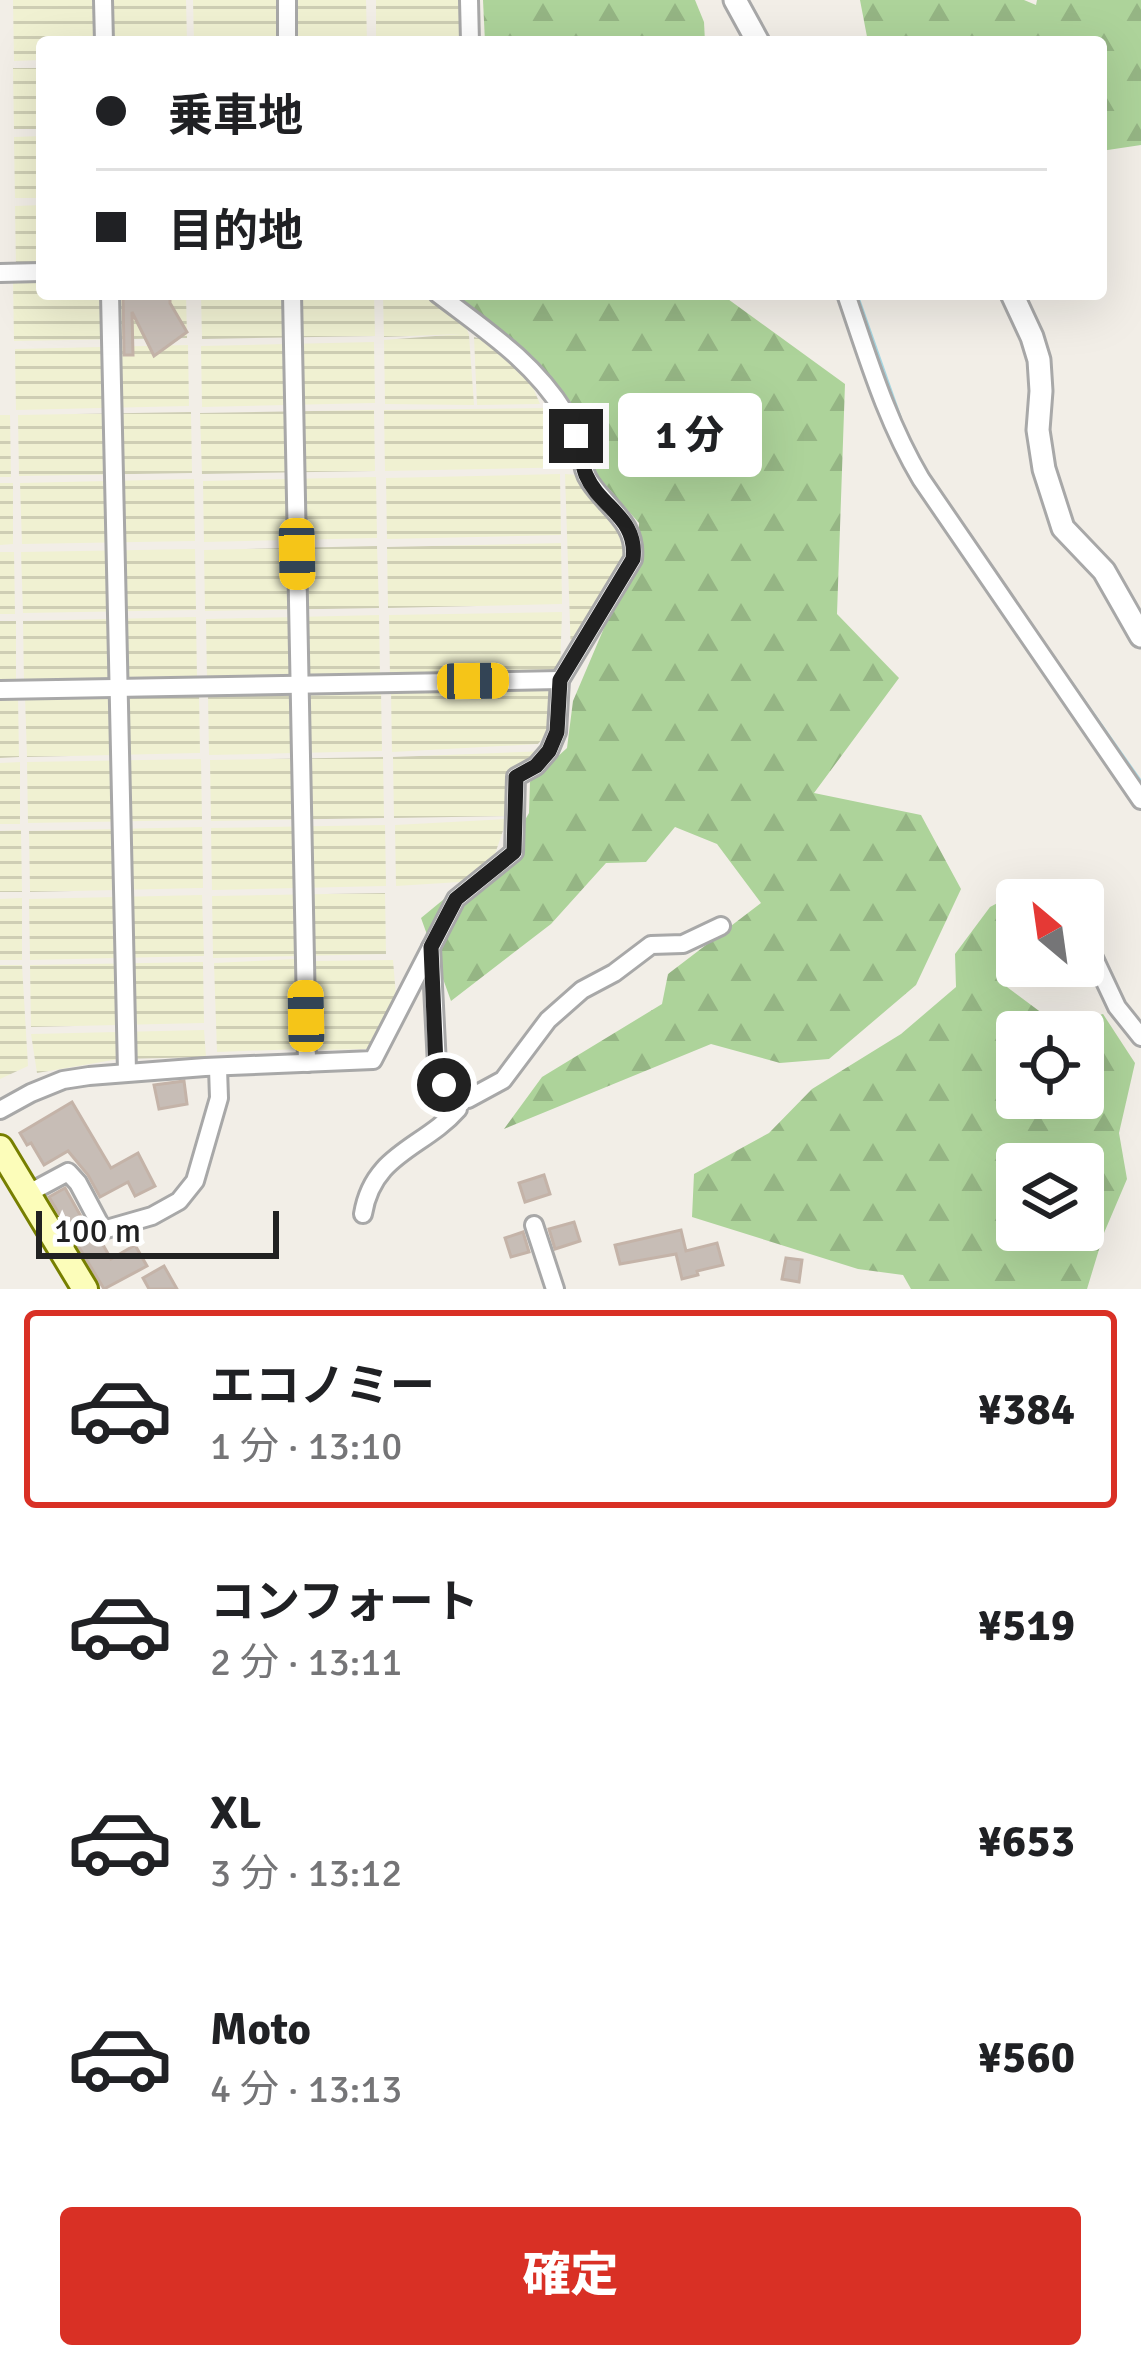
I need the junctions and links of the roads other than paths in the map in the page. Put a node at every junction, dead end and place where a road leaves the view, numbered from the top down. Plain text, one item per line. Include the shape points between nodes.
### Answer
1 (104, 0) edge
2 (286, 0) edge
3 (469, 0) edge
4 (735, 0) edge
5 (104, 36) edge
6 (287, 36) edge
7 (470, 36) edge
8 (755, 36) edge
9 (36, 272) edge
10 (0, 273) edge
11 (110, 300) edge
12 (292, 300) edge
13 (446, 300) edge
14 (848, 300) edge
15 (1015, 300) edge
16 (1141, 636) edge
17 (560, 680) junction
18 (300, 684) junction
19 (118, 688) junction
20 (0, 690) edge
21 (1141, 800) edge
22 (721, 926) dead end
23 (431, 947) junction
24 (1104, 979) edge
25 (1141, 1037) edge
26 (307, 1063) junction
27 (218, 1068) junction
28 (127, 1072) junction
29 (457, 1096) junction
30 (0, 1110) edge
31 (0, 1148) edge
32 (27, 1194) junction
33 (363, 1214) dead end
34 (534, 1225) dead end
35 (85, 1289) edge
36 (555, 1289) edge

1 - 5 street
2 - 6 street
3 - 7 street
4 - 8 street
9 - 10 street
11 - 19 street
12 - 18 street
13 - 17 street via 539,378 576,436 583,470 635,543
14 - 21 street via 911,463
15 - 16 street via 1039,360 1044,469 1063,528 1104,571
17 - 18 street
17 - 23 street via 549,751 516,777 514,852 456,899
18 - 19 street
18 - 26 street
19 - 20 street
19 - 28 street
22 - 29 street via 683,944 639,951 548,1020 503,1080 468,1099
23 - 26 street via 373,1060
23 - 29 street via 436,1065
24 - 25 street
26 - 27 street
27 - 28 street
27 - 32 street via 219,1098 195,1181 179,1201 103,1230 68,1172
28 - 30 street via 62,1080
29 - 33 street via 450,1119 374,1180
31 - 32 main road
32 - 35 main road
34 - 36 street

